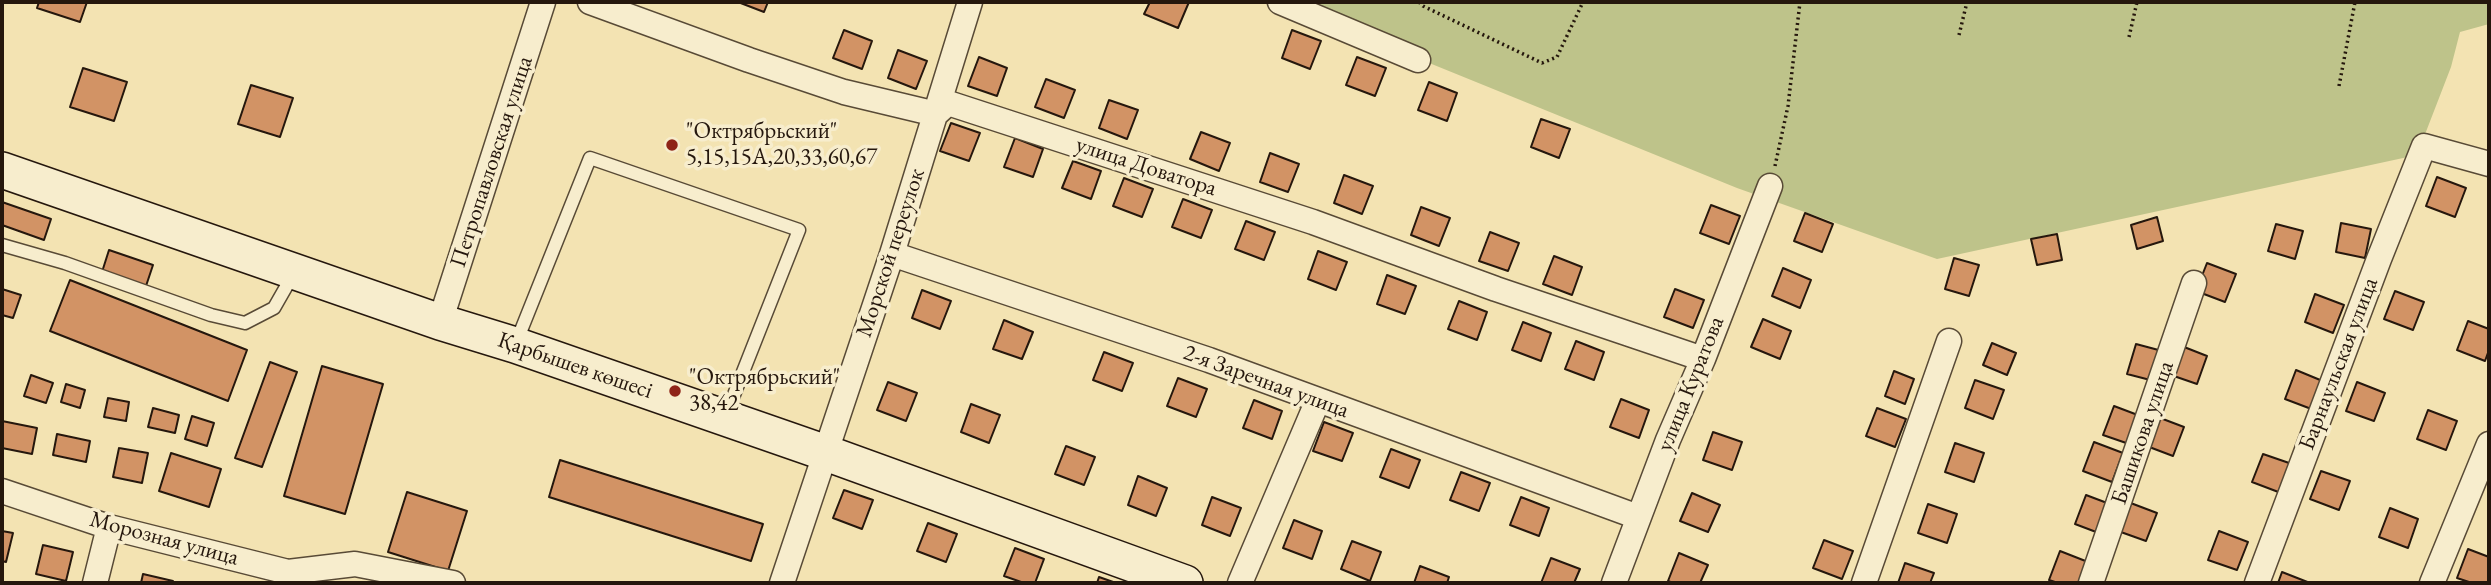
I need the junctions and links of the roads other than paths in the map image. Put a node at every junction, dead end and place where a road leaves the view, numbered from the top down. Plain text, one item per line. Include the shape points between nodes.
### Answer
1 (543, 2) edge
2 (590, 2) edge
3 (970, 2) edge
4 (1280, 2) edge
5 (1418, 60) dead end
6 (936, 114) junction
7 (2489, 164) edge
8 (2, 170) edge
9 (1770, 186) road end
10 (2, 245) edge
11 (892, 254) junction
12 (295, 271) junction
13 (2194, 283) dead end
14 (440, 322) junction
15 (1949, 341) dead end
16 (515, 345) junction
17 (1703, 359) junction
18 (1318, 400) junction
19 (724, 418) junction
20 (2489, 444) edge
21 (826, 453) junction
22 (2, 491) edge
23 (1638, 517) junction
24 (108, 527) junction
25 (353, 574) edge
26 (95, 583) edge
27 (453, 583) edge
28 (782, 583) edge
29 (1185, 583) edge
30 (1240, 583) edge
31 (1614, 583) edge
32 (1864, 583) edge
33 (2091, 583) edge
34 (2257, 583) edge
35 (2432, 583) edge

1 - 14 street, Петропавловская улица
2 - 6 street, улица Доватора via 844,92
3 - 6 street, Морской переулок
4 - 5 street
6 - 11 street, Морской переулок
6 - 17 street, улица Доватора via 948,103 1313,222
7 - 34 street, Барнаульская улица via 2424,146
8 - 12 main road, Қарбышев көшесі
9 - 17 street, улица Куратова
10 - 12 lane via 245,323 274,308
11 - 18 street, 2-я Заречная улица
11 - 21 street, Морской переулок
12 - 14 main road, Қарбышев көшесі
13 - 33 street, Башикова улица
14 - 16 main road, Қарбышев көшесі
15 - 32 street
16 - 19 main road, Қарбышев көшесі
16 - 19 lane via 590,158 799,230
17 - 23 street, улица Куратова
18 - 23 street, 2-я Заречная улица
18 - 30 street
19 - 21 main road, Қарбышев көшесі
20 - 35 street
21 - 28 street, Морской переулок
21 - 29 main road, Қарбышев көшесі
22 - 24 street, Морозная улица
23 - 31 street, улица Куратова
24 - 25 street, Морозная улица via 288,572
24 - 26 street
25 - 27 street, Морозная улица

